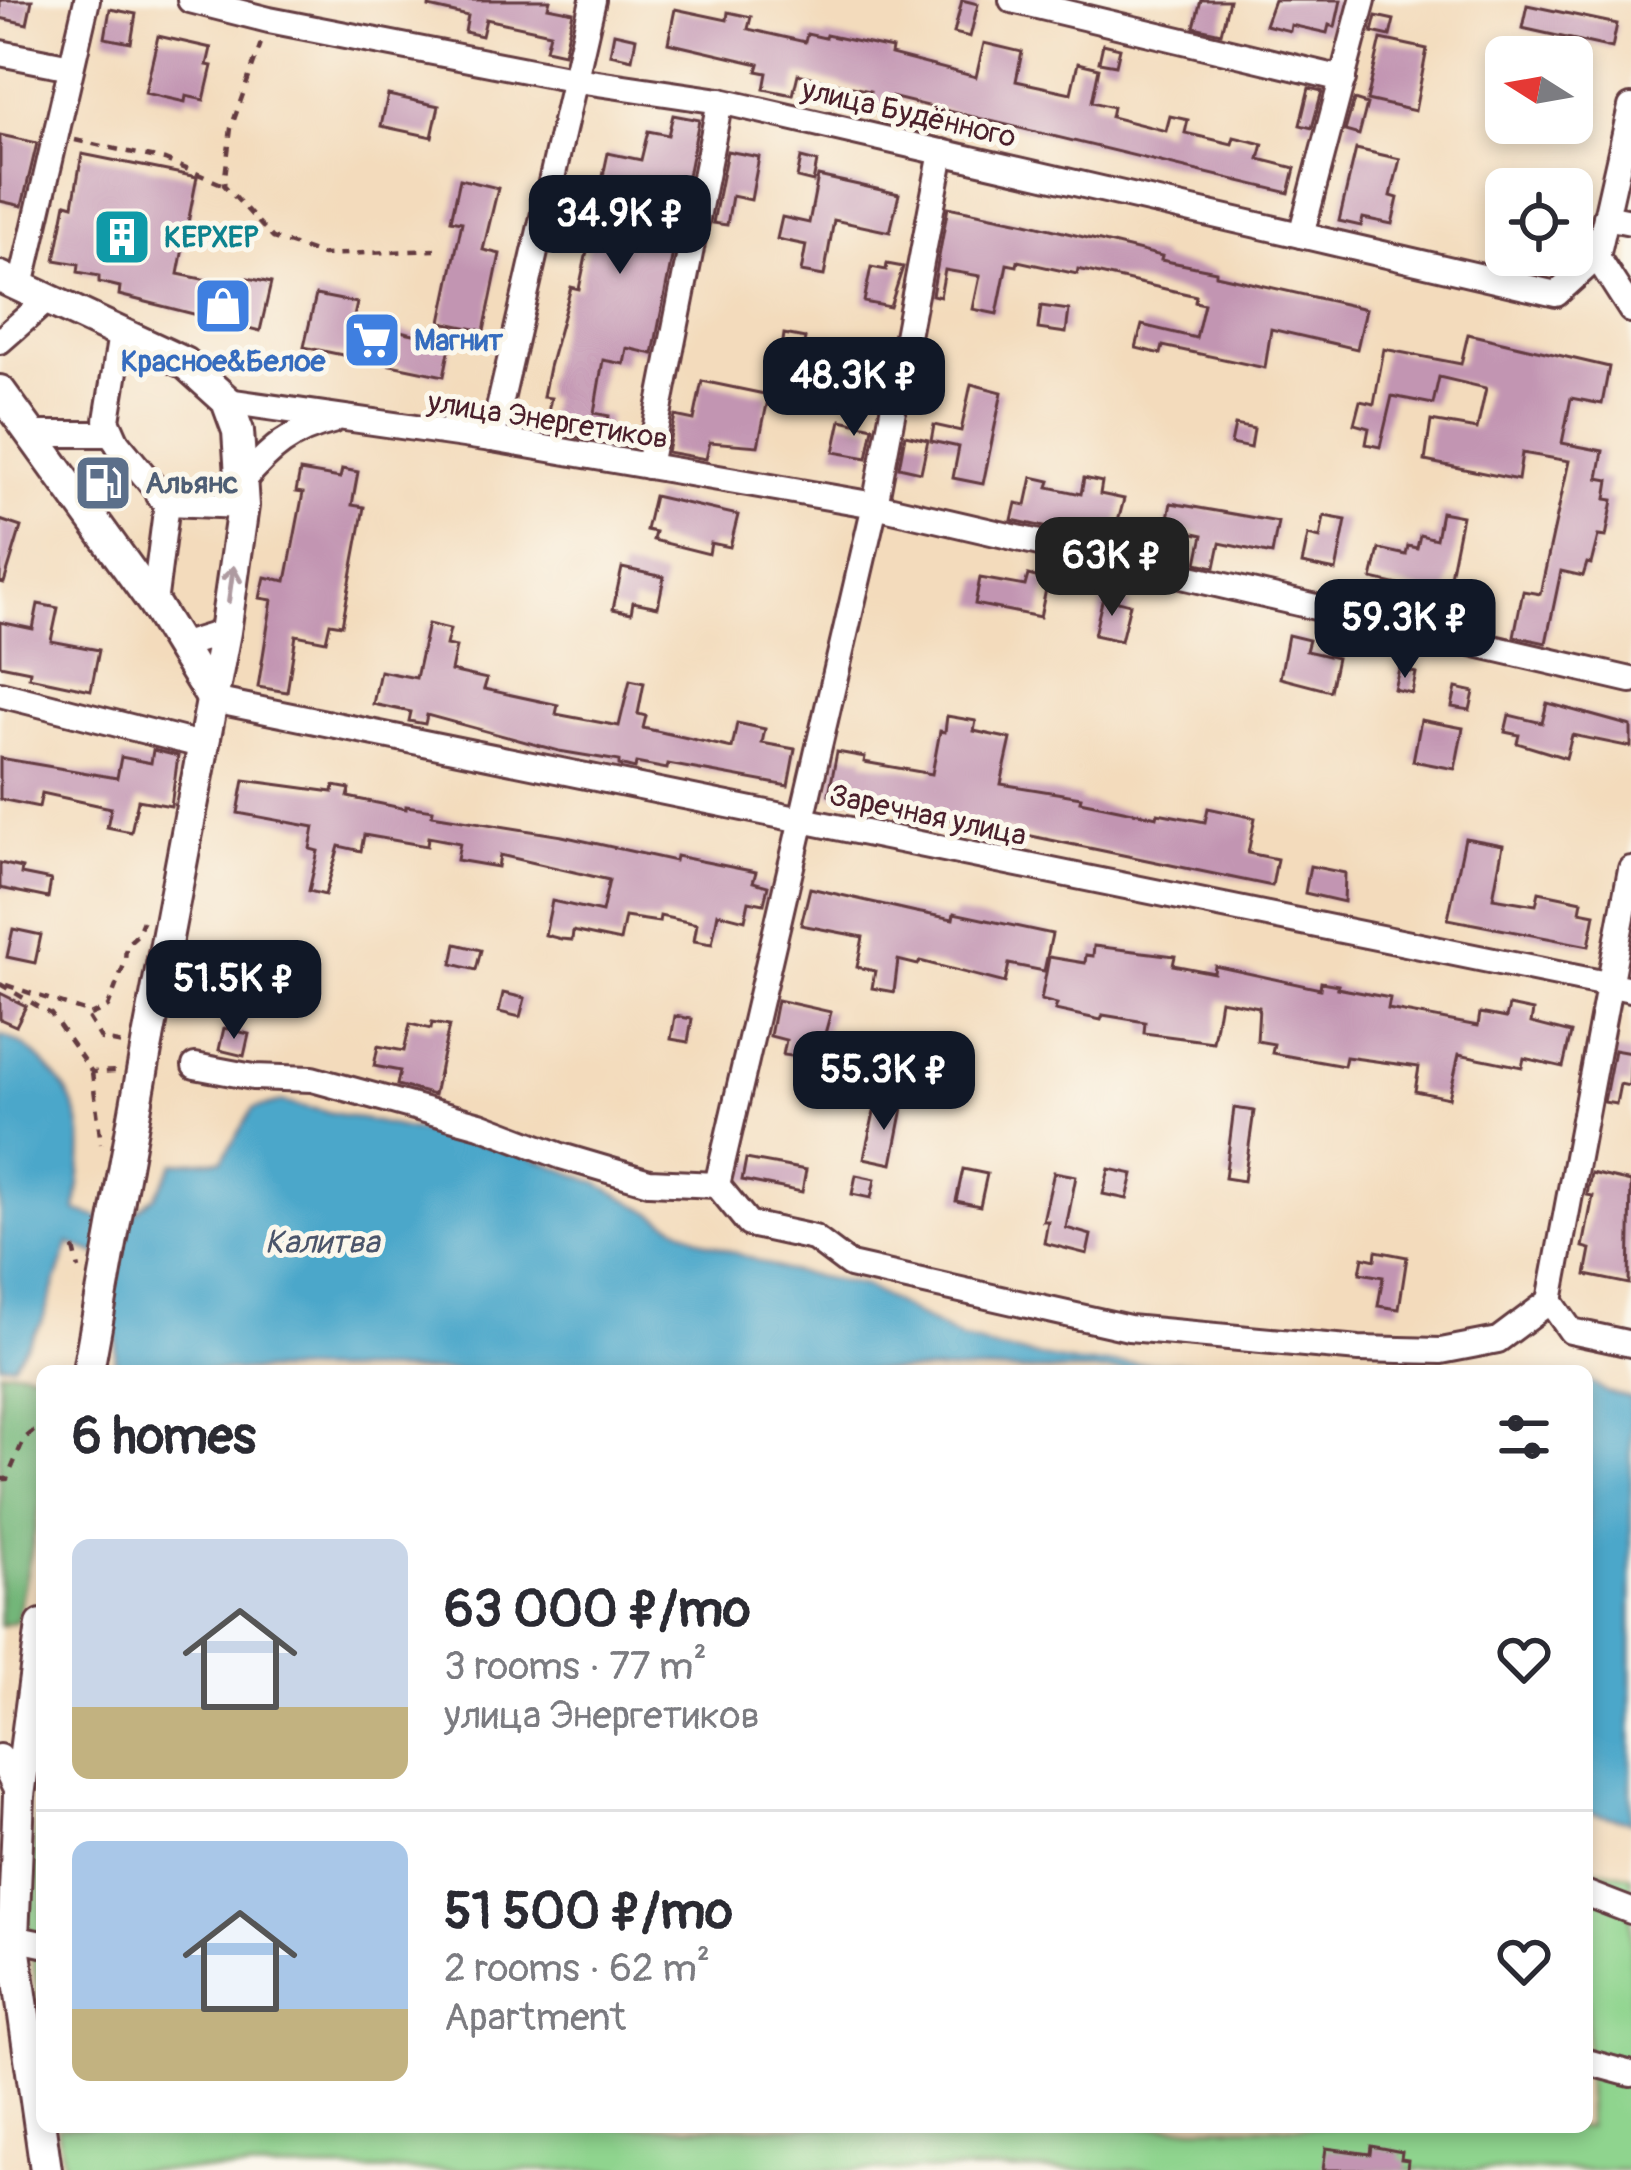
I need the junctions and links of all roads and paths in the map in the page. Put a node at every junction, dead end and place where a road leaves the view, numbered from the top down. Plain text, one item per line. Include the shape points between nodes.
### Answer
1 (87, 0) edge
2 (190, 0) edge
3 (593, 0) edge
4 (1012, 0) edge
5 (1363, 0) edge
6 (269, 20) junction
7 (0, 53) edge
8 (70, 67) junction
9 (1342, 79) junction
10 (577, 80) junction
11 (721, 101) junction
12 (1631, 107) edge
13 (53, 135) junction
14 (942, 152) junction
15 (224, 185) junction
16 (1619, 219) edge
17 (1301, 235) junction
18 (435, 250) dead end
19 (1597, 257) junction
20 (23, 287) edge
21 (1631, 310) edge
22 (121, 334) junction
23 (0, 341) edge
24 (0, 392) edge
25 (227, 401) junction
26 (343, 418) junction
27 (31, 434) junction
28 (110, 434) junction
29 (492, 440) junction
30 (648, 466) junction
31 (243, 493) junction
32 (167, 503) junction
33 (875, 506) junction
34 (154, 604) junction
35 (225, 632) junction
36 (180, 646) junction
37 (1631, 680) edge
38 (0, 694) edge
39 (213, 700) junction
40 (205, 746) junction
41 (802, 820) junction
42 (1631, 869) edge
43 (147, 913) dead end
44 (0, 983) edge
45 (1621, 987) edge
46 (90, 1016) junction
47 (141, 1043) junction
48 (195, 1066) dead end
49 (136, 1070) dead end
50 (92, 1072) junction
51 (102, 1150) dead end
52 (717, 1185) junction
53 (1550, 1301) junction
54 (1631, 1344) edge
55 (89, 1365) edge
56 (36, 1429) edge
57 (0, 1479) edge
58 (35, 1728) edge
59 (0, 1757) edge
60 (19, 1796) junction
61 (8, 1869) edge
62 (1593, 1896) edge
63 (1631, 1911) edge
64 (27, 1941) edge
65 (1593, 2064) edge
66 (36, 2065) edge
67 (1631, 2074) edge
68 (42, 2133) edge
69 (46, 2170) edge

1 - 8 street
2 - 6 street, улица Будённого
3 - 10 street
4 - 9 street
5 - 9 street
6 - 10 street, улица Будённого
6 - 15 path via 232,128
7 - 8 street
8 - 13 street
9 - 17 street
10 - 11 street, улица Будённого
10 - 29 street
11 - 14 street, улица Будённого
11 - 30 street
12 - 16 street
13 - 15 path via 165,160
13 - 20 street
14 - 17 street, улица Будённого
14 - 33 street
15 - 18 path via 273,238 323,255
16 - 19 street
17 - 19 street, улица Будённого via 1556,294
19 - 21 street
20 - 22 main road
20 - 23 street
22 - 25 main road via 185,364
22 - 28 street
24 - 27 main road
25 - 26 street, улица Энергетиков
25 - 31 main road
26 - 29 street, улица Энергетиков
26 - 31 street via 299,429 269,449
27 - 28 street
27 - 34 main road
28 - 32 street
29 - 30 street, улица Энергетиков
30 - 33 street, улица Энергетиков
31 - 32 street
35 -> 31 main road
32 - 34 street
33 - 37 street, улица Энергетиков
33 - 41 street
34 - 36 main road
35 - 36 street
35 - 39 main road
36 - 39 main road
38 - 40 street
39 - 40 main road
39 - 41 street, Заречная улица
40 - 47 main road
41 - 45 street, Заречная улица
41 - 52 street
42 - 45 street
43 - 46 path via 126,945 108,1007
44 - 46 path
44 - 50 path via 51,1014
45 - 53 street
46 - 47 path via 102,1040
47 - 55 main road, bridge
48 - 52 street via 312,1079 649,1181
49 - 50 path
50 - 51 path
52 - 53 street via 749,1224 814,1238 850,1265 1129,1328 1441,1351 1498,1340
53 - 54 street via 1571,1331
56 - 57 path
58 - 60 main road
59 - 60 street
60 - 61 main road
61 - 64 main road
62 - 63 street
64 - 66 main road
65 - 67 street
68 - 69 main road

